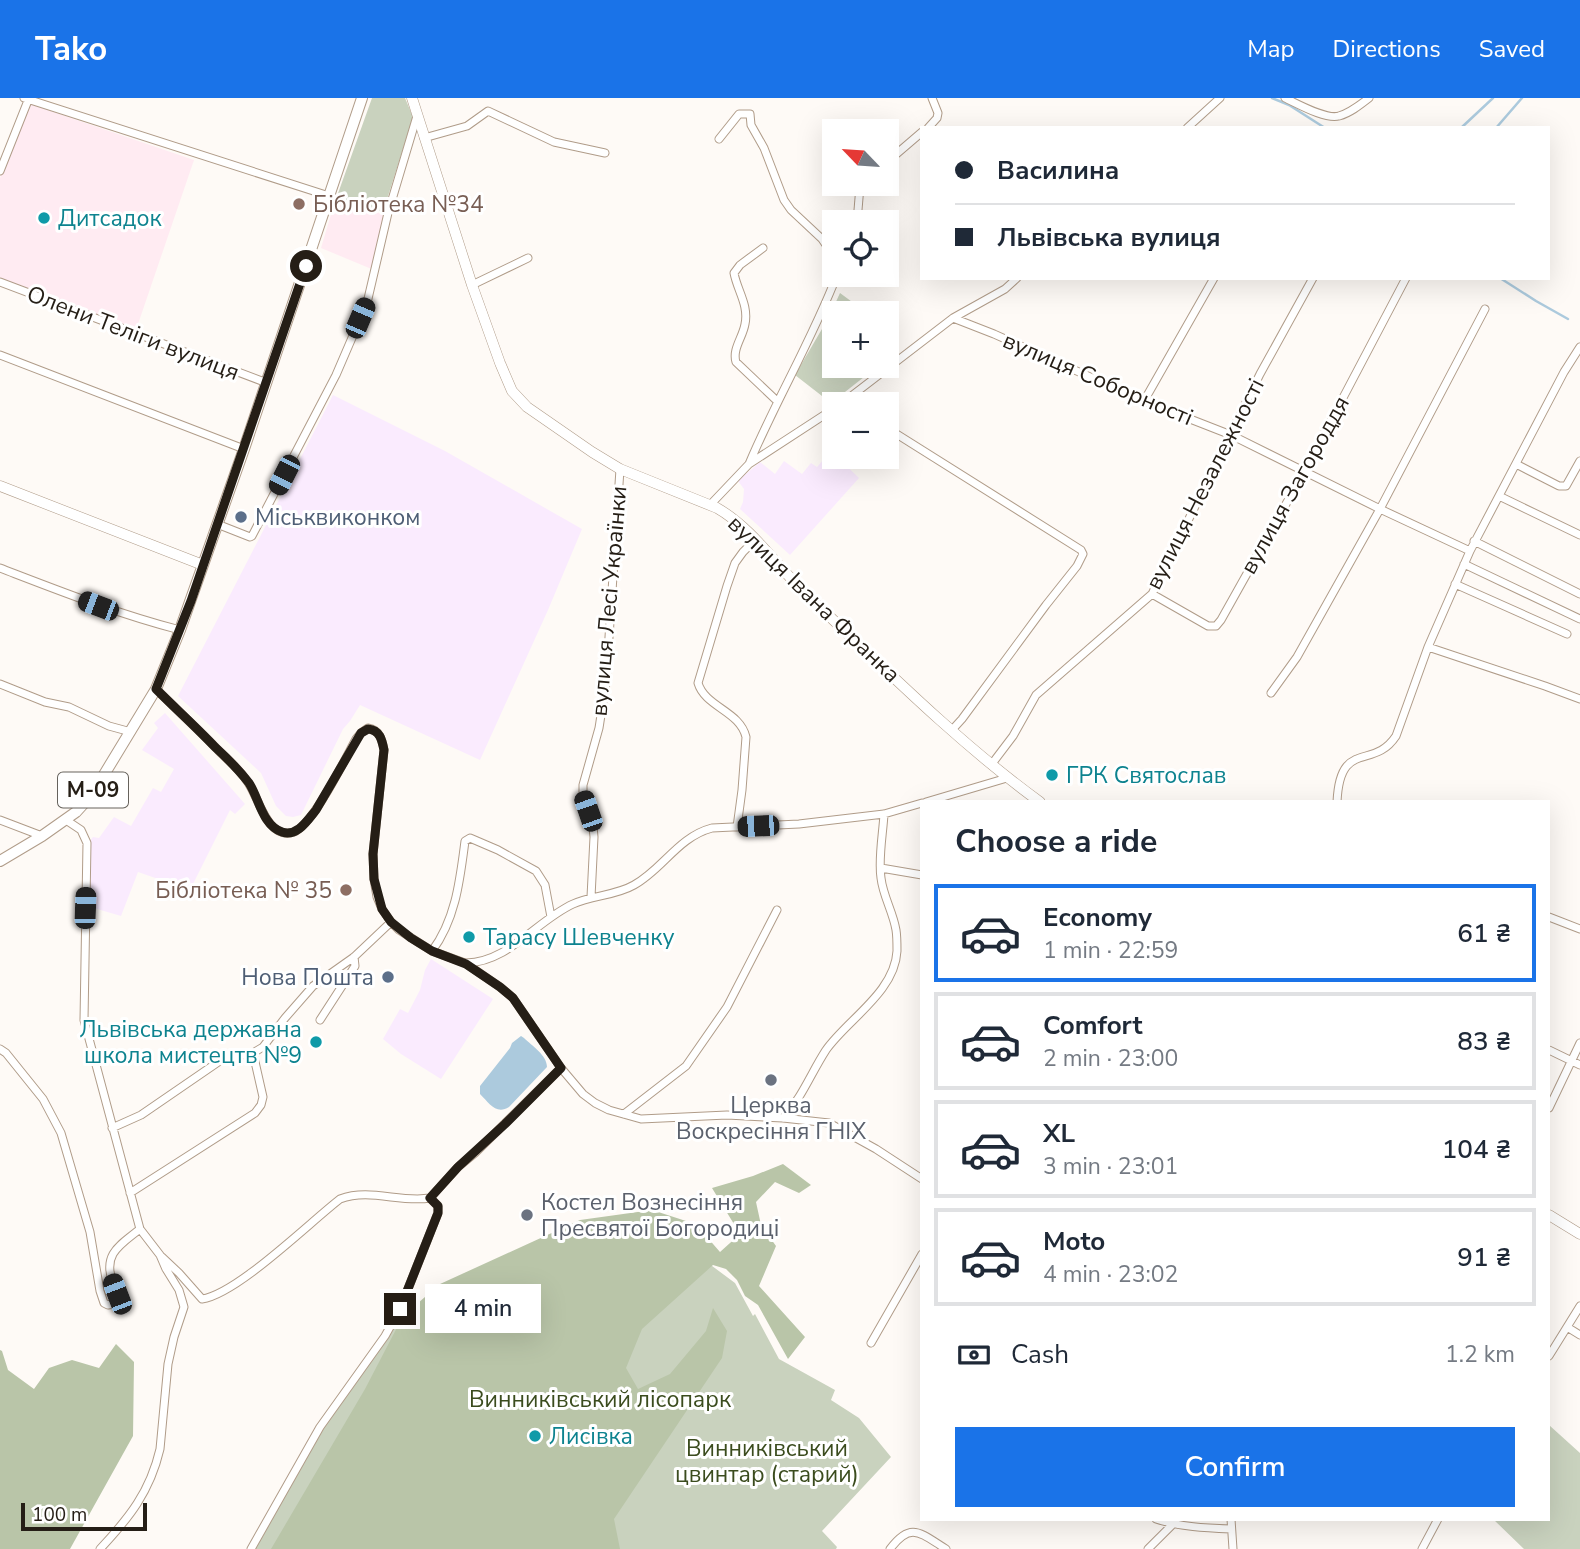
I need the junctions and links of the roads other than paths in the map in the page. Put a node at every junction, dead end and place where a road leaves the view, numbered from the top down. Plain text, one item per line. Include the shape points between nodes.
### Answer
1 (27, 98) edge
2 (362, 98) edge
3 (412, 98) edge
4 (932, 98) edge
5 (1220, 98) edge
6 (1284, 98) edge
7 (1369, 98) edge
8 (417, 116) junction
9 (930, 126) edge
10 (1189, 126) edge
11 (920, 134) edge
12 (424, 138) junction
13 (719, 139) dead end
14 (900, 151) edge
15 (605, 153) dead end
16 (0, 171) edge
17 (329, 196) junction
18 (822, 239) edge
19 (763, 248) dead end
20 (528, 258) dead end
21 (1015, 280) edge
22 (1213, 280) edge
23 (1312, 280) edge
24 (1405, 280) edge
25 (0, 282) edge
26 (472, 285) junction
27 (832, 287) edge
28 (1485, 309) dead end
29 (953, 318) junction
30 (1580, 347) edge
31 (0, 355) edge
32 (267, 383) junction
33 (857, 392) edge
34 (777, 401) junction
35 (1144, 401) junction
36 (822, 416) edge
37 (1231, 435) junction
38 (899, 436) edge
39 (244, 449) junction
40 (1580, 461) edge
41 (749, 464) junction
42 (1516, 464) junction
43 (620, 469) junction
44 (1305, 470) junction
45 (0, 485) edge
46 (1499, 496) junction
47 (710, 505) junction
48 (1380, 509) junction
49 (217, 524) junction
50 (1580, 535) edge
51 (755, 540) junction
52 (1474, 541) junction
53 (1470, 551) junction
54 (1464, 564) junction
55 (203, 565) junction
56 (0, 568) edge
57 (1455, 584) junction
58 (1152, 594) junction
59 (1580, 594) edge
60 (1580, 619) edge
61 (180, 630) junction
62 (1567, 634) dead end
63 (1428, 647) junction
64 (0, 684) edge
65 (156, 689) junction
66 (1271, 693) dead end
67 (1580, 699) edge
68 (951, 730) junction
69 (131, 732) junction
70 (991, 765) junction
71 (1007, 778) junction
72 (931, 800) edge
73 (1038, 800) edge
74 (1337, 800) edge
75 (920, 803) edge
76 (884, 814) junction
77 (0, 820) edge
78 (66, 820) junction
79 (737, 827) junction
80 (42, 836) junction
81 (0, 862) edge
82 (881, 868) junction
83 (920, 875) edge
84 (591, 897) junction
85 (776, 910) dead end
86 (551, 916) junction
87 (1550, 917) edge
88 (391, 922) junction
89 (1580, 929) edge
90 (432, 951) junction
91 (354, 957) junction
92 (466, 964) junction
93 (320, 1020) dead end
94 (1580, 1043) edge
95 (0, 1049) edge
96 (1550, 1051) edge
97 (253, 1054) junction
98 (1572, 1061) junction
99 (1580, 1065) edge
100 (561, 1068) junction
101 (1550, 1106) edge
102 (624, 1114) junction
103 (783, 1118) junction
104 (112, 1128) junction
105 (920, 1178) edge
106 (130, 1193) junction
107 (430, 1198) junction
108 (1550, 1216) edge
109 (141, 1229) junction
110 (1580, 1234) edge
111 (160, 1255) junction
112 (920, 1257) edge
113 (1580, 1306) edge
114 (1567, 1327) junction
115 (1580, 1335) edge
116 (871, 1343) dead end
117 (1550, 1354) edge
118 (1163, 1521) edge
119 (1231, 1521) edge
120 (1437, 1521) edge
121 (1173, 1524) junction
122 (1231, 1529) junction
123 (1235, 1548) edge
124 (100, 1549) edge
125 (251, 1549) edge
126 (890, 1549) edge
127 (946, 1549) edge
128 (1148, 1549) edge
129 (1422, 1549) edge

1 - 16 street
1 - 17 street
2 - 17 main road, М-09
3 - 8 street, вулиця Івана Франка
4 - 9 street via 939,113
5 - 10 street
6 - 7 street via 1336,117
8 - 12 street, вулиця Івана Франка
8 - 49 street via 367,303 336,375 253,536
11 - 14 street
12 - 15 street via 467,126 488,111 554,142
12 - 26 street, вулиця Івана Франка
13 - 18 street via 739,114 750,114 784,200
17 - 32 main road, М-09
19 - 34 street via 734,273 746,315 734,357
20 - 26 street
21 - 29 street
22 - 35 street
23 - 37 street, вулиця Незалежності
24 - 44 street, вулиця Загороддя
25 - 32 street, Олени Теліги вулиця
26 - 43 street, вулиця Івана Франка via 512,391 527,407
27 - 34 street
28 - 48 street
29 - 33 street
29 - 35 street, вулиця Соборності
30 - 42 street
31 - 39 street
32 - 39 main road, М-09
34 - 41 street
35 - 37 street, вулиця Соборності
36 - 41 street
37 - 44 street, вулиця Соборності
37 - 58 street, вулиця Незалежності
38 - 68 street via 1081,550 1083,558
39 - 49 main road, М-09
40 - 42 street via 1563,487
41 - 47 street
42 - 46 street
43 - 47 street, вулиця Івана Франка
43 - 84 street, вулиця Лесі Українки via 606,683 583,785 594,838
44 - 48 street, вулиця Соборності
44 - 58 street, вулиця Загороддя via 1216,625 1197,621
45 - 55 street
46 - 50 street
46 - 52 street
47 - 51 street, вулиця Івана Франка
48 - 53 street, вулиця Соборності
48 - 66 street via 1297,657
49 - 55 main road, М-09
51 - 68 street, вулиця Івана Франка
51 - 79 street via 735,563 698,683 705,695 740,723 746,737
52 - 53 street
52 - 59 street
53 - 54 street
54 - 57 street
54 - 60 street
55 - 61 main road, М-09
56 - 61 street via 98,606
57 - 62 street
57 - 63 street
58 - 70 street, вулиця Незалежності via 1036,695
61 - 65 main road, М-09
63 - 67 street
63 - 74 street via 1394,739 1387,747 1348,763 1339,780
64 - 69 street
65 - 69 main road, М-09
65 - 88 street via 238,770 269,823 283,832 299,830 316,810 361,733 368,729 377,732 384,750 374,879 382,909
68 - 70 street, вулиця Івана Франка
69 - 78 main road, М-09 via 86,800
70 - 71 street, вулиця Івана Франка
71 - 72 street
71 - 73 street, вулиця Івана Франка
75 - 76 street
76 - 79 street
76 - 82 street
77 - 80 street
78 - 80 main road, М-09
78 - 104 street via 81,830 87,843 84,1020
79 - 84 street via 704,830 636,884
80 - 81 main road, М-09
82 - 83 street
82 - 103 street via 896,930 895,964 872,1000 827,1049
84 - 86 street
85 - 102 street via 727,1007 686,1066
86 - 90 street via 545,885 536,871 470,838 465,841 450,919
86 - 92 street via 497,956
87 - 89 street
88 - 90 street
88 - 91 street
90 - 92 street
91 - 93 street via 355,966
91 - 97 street via 313,986
92 - 100 street via 513,998
94 - 98 street
95 - 109 street via 43,1099 61,1133 90,1232 100,1291 108,1305 114,1304 117,1294 109,1273 113,1252
96 - 98 street
97 - 104 street via 225,1058 141,1115
97 - 106 street via 263,1097 255,1113
98 - 99 street
98 - 101 street
100 - 102 street via 595,1103
100 - 107 street
102 - 103 street via 641,1119
103 - 105 street via 828,1123
104 - 106 street
106 - 109 street
107 - 111 street via 364,1194 340,1199 243,1278 209,1298 202,1299
107 - 125 street via 438,1213 400,1309 320,1427
108 - 110 street
109 - 111 street
111 - 124 street via 184,1307 168,1364 160,1449 149,1485
112 - 116 street
113 - 114 street
114 - 115 street
114 - 117 street
118 - 121 street
119 - 122 street
120 - 129 street
121 - 122 street
121 - 128 street
122 - 123 street
126 - 127 street via 910,1532

